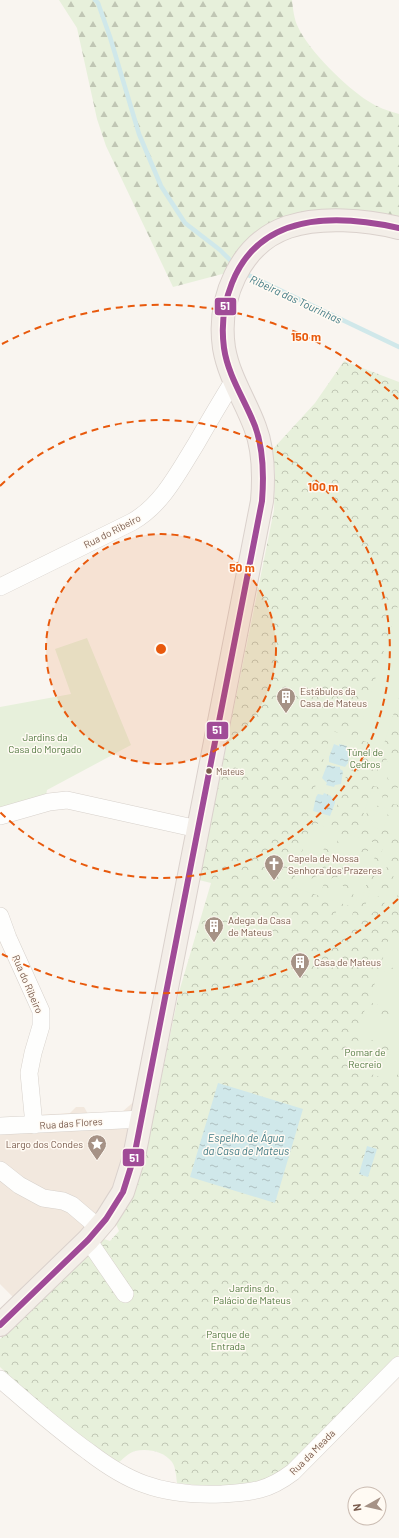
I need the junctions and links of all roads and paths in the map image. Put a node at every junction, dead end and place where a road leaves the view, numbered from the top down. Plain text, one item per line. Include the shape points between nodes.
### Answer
1 (399, 228) edge
2 (234, 380) junction
3 (0, 588) edge
4 (0, 816) edge
5 (198, 829) junction
6 (0, 916) edge
7 (142, 1119) junction
8 (34, 1125) junction
9 (0, 1126) edge
10 (0, 1170) edge
11 (93, 1234) junction
12 (125, 1294) dead end
13 (0, 1325) edge
14 (399, 1365) edge
15 (0, 1379) edge

1 - 2 main road via 347,221 297,225 266,239 250,253 237,271 225,305 222,323 225,350
2 - 3 street, Rua do Ribeiro via 163,496 151,509 132,522
2 - 5 main road via 259,441 263,465 263,492
4 - 5 street via 49,802 67,800
5 - 7 main road
6 - 8 street, Rua do Ribeiro via 41,1012 41,1026 29,1073
7 - 8 street, Rua das Flores
7 - 11 main road via 125,1188 113,1209
8 - 9 street, Rua das Flores
10 - 11 street via 19,1185 47,1200 63,1201 72,1205
11 - 12 street
11 - 13 main road
14 - 15 street, Rua da Meada via 293,1472 283,1479 274,1485 247,1492 208,1494 150,1486 131,1479 63,1432

